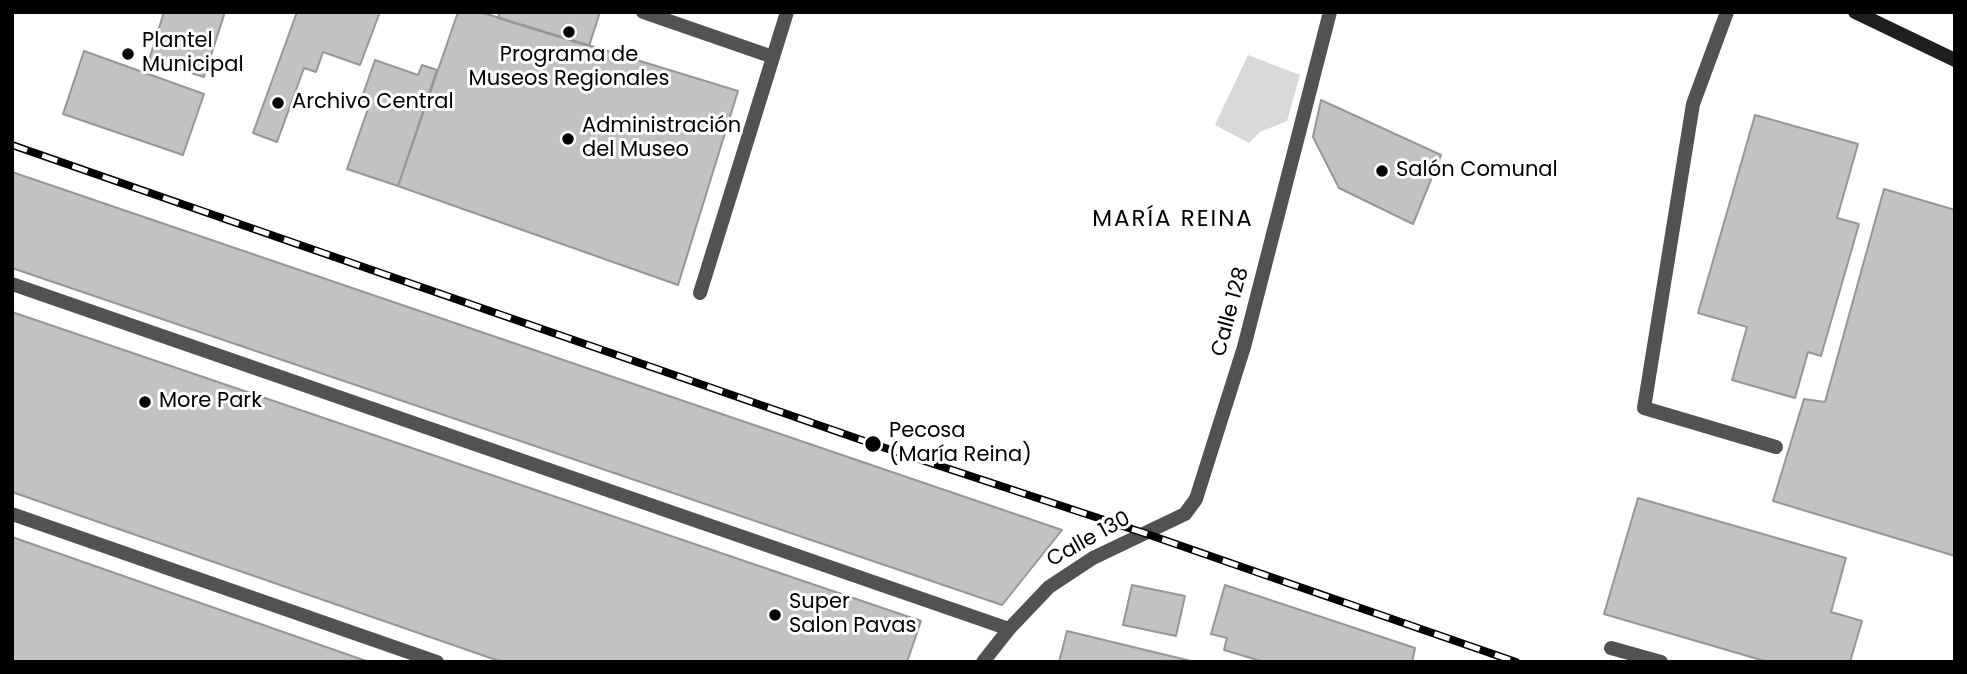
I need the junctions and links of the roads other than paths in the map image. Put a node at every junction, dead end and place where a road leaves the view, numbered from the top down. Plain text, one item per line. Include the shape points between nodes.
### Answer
1 (643, 12) edge
2 (787, 12) edge
3 (1330, 12) edge
4 (1727, 12) edge
5 (1855, 12) edge
6 (773, 57) junction
7 (1955, 60) edge
8 (12, 284) edge
9 (700, 293) dead end
10 (1776, 447) dead end
11 (1196, 499) joint
12 (12, 514) edge
13 (1009, 629) junction
14 (1611, 648) dead end
15 (437, 662) edge
16 (983, 662) edge
17 (1661, 662) edge

1 - 6 street
2 - 6 street
3 - 11 street, Calle 128 via 1244,347
4 - 10 street via 1693,104 1644,408
5 - 7 main road
6 - 9 street
8 - 13 street
11 - 13 street, Calle 130 via 1185,514 1093,558 1049,587
12 - 15 street
13 - 16 street, Calle 130
14 - 17 street

